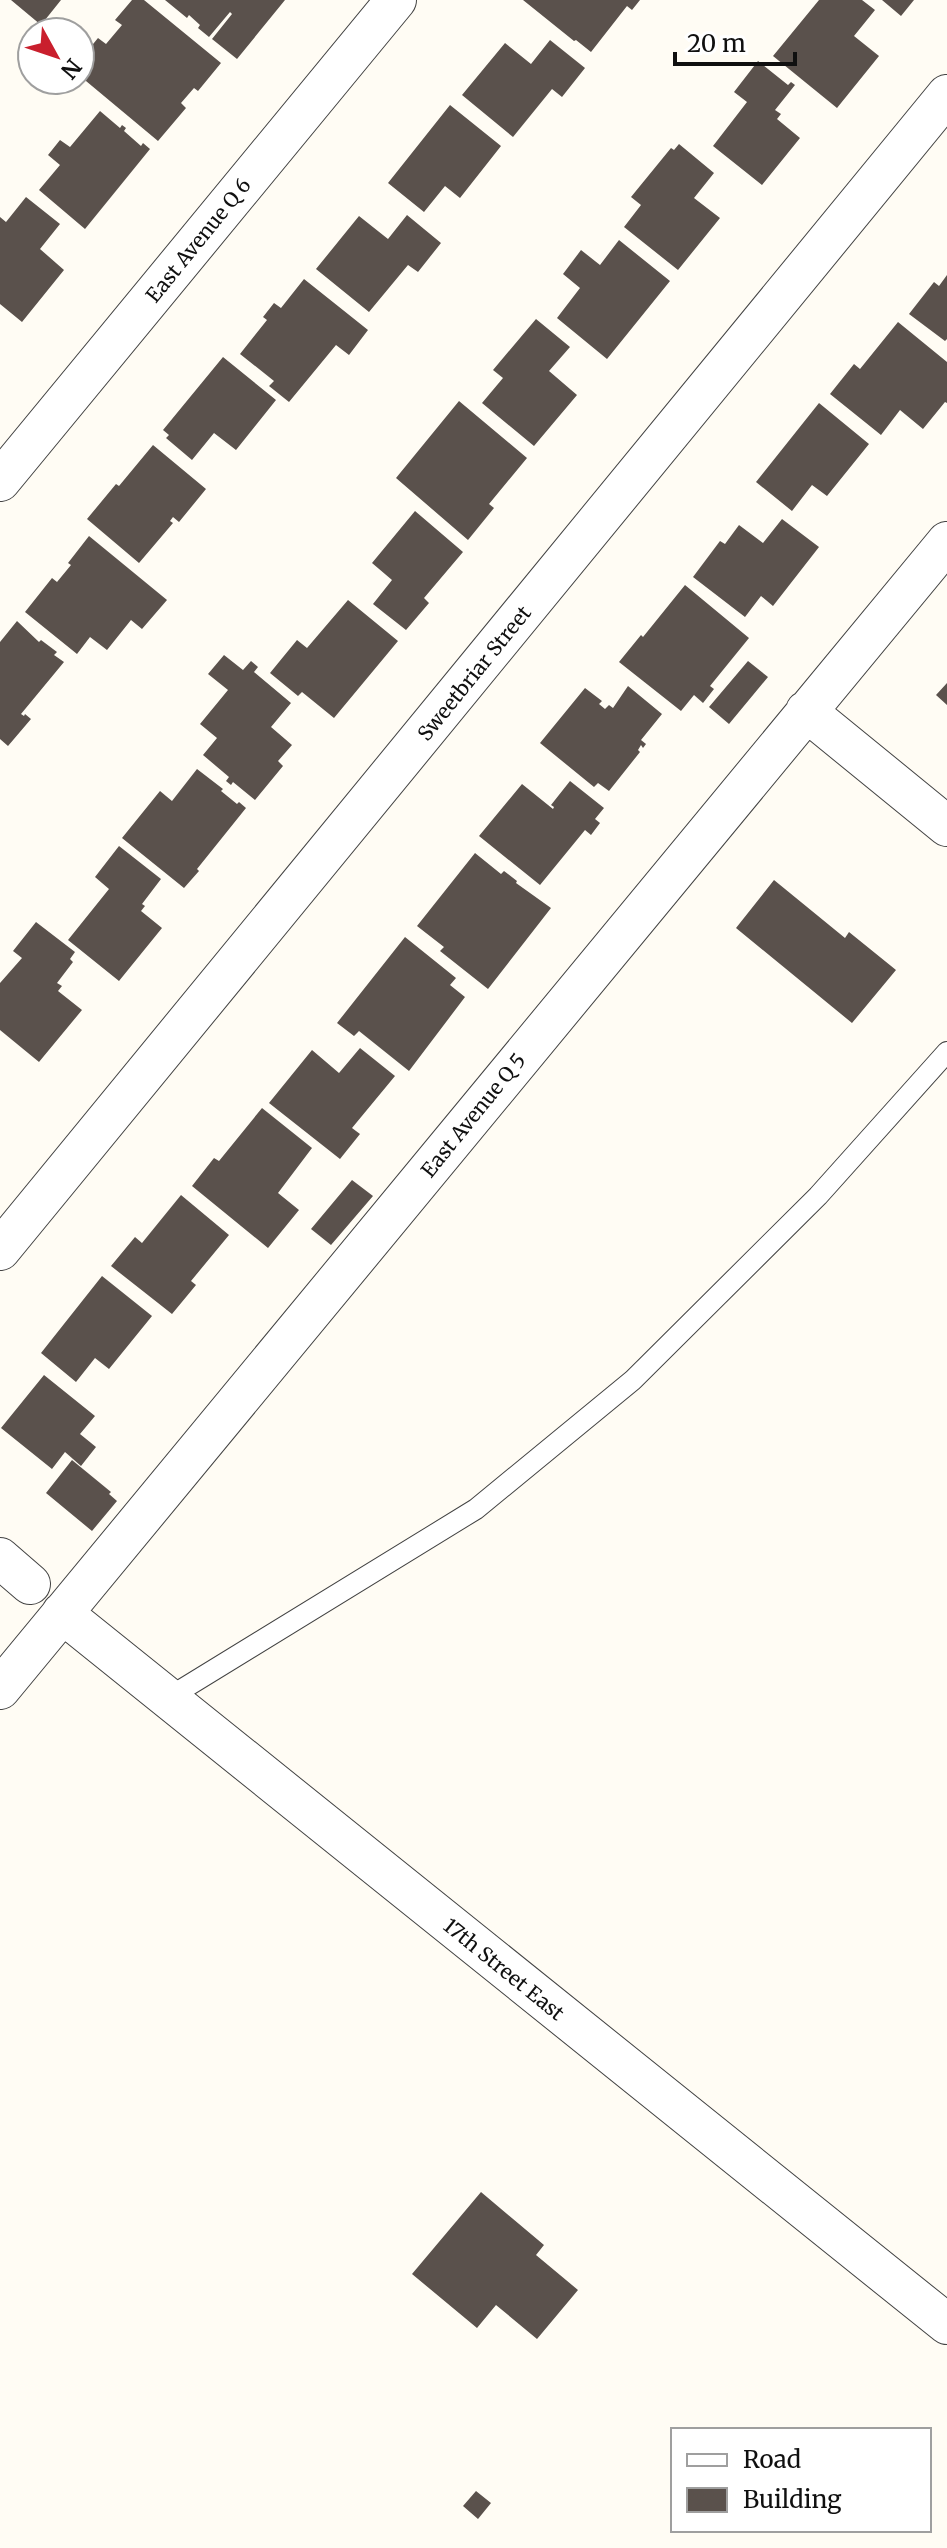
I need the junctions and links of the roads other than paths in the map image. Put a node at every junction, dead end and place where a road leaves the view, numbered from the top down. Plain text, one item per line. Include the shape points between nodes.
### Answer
1 (396, 0) edge
2 (947, 95) edge
3 (0, 481) edge
4 (947, 542) edge
5 (806, 711) junction
6 (947, 826) edge
7 (947, 1052) edge
8 (0, 1250) edge
9 (0, 1558) edge
10 (30, 1584) dead end
11 (62, 1613) junction
12 (0, 1689) edge
13 (168, 1698) junction
14 (947, 2324) edge

1 - 3 street, East Avenue Q 6
2 - 8 street, Sweetbriar Street
4 - 5 street, East Avenue Q 5
5 - 6 street
5 - 11 street, East Avenue Q 5
7 - 13 lane via 818,1196 633,1380 476,1509
9 - 10 street
11 - 12 street, East Avenue Q 5
11 - 13 street, 17th Street East
13 - 14 street, 17th Street East

